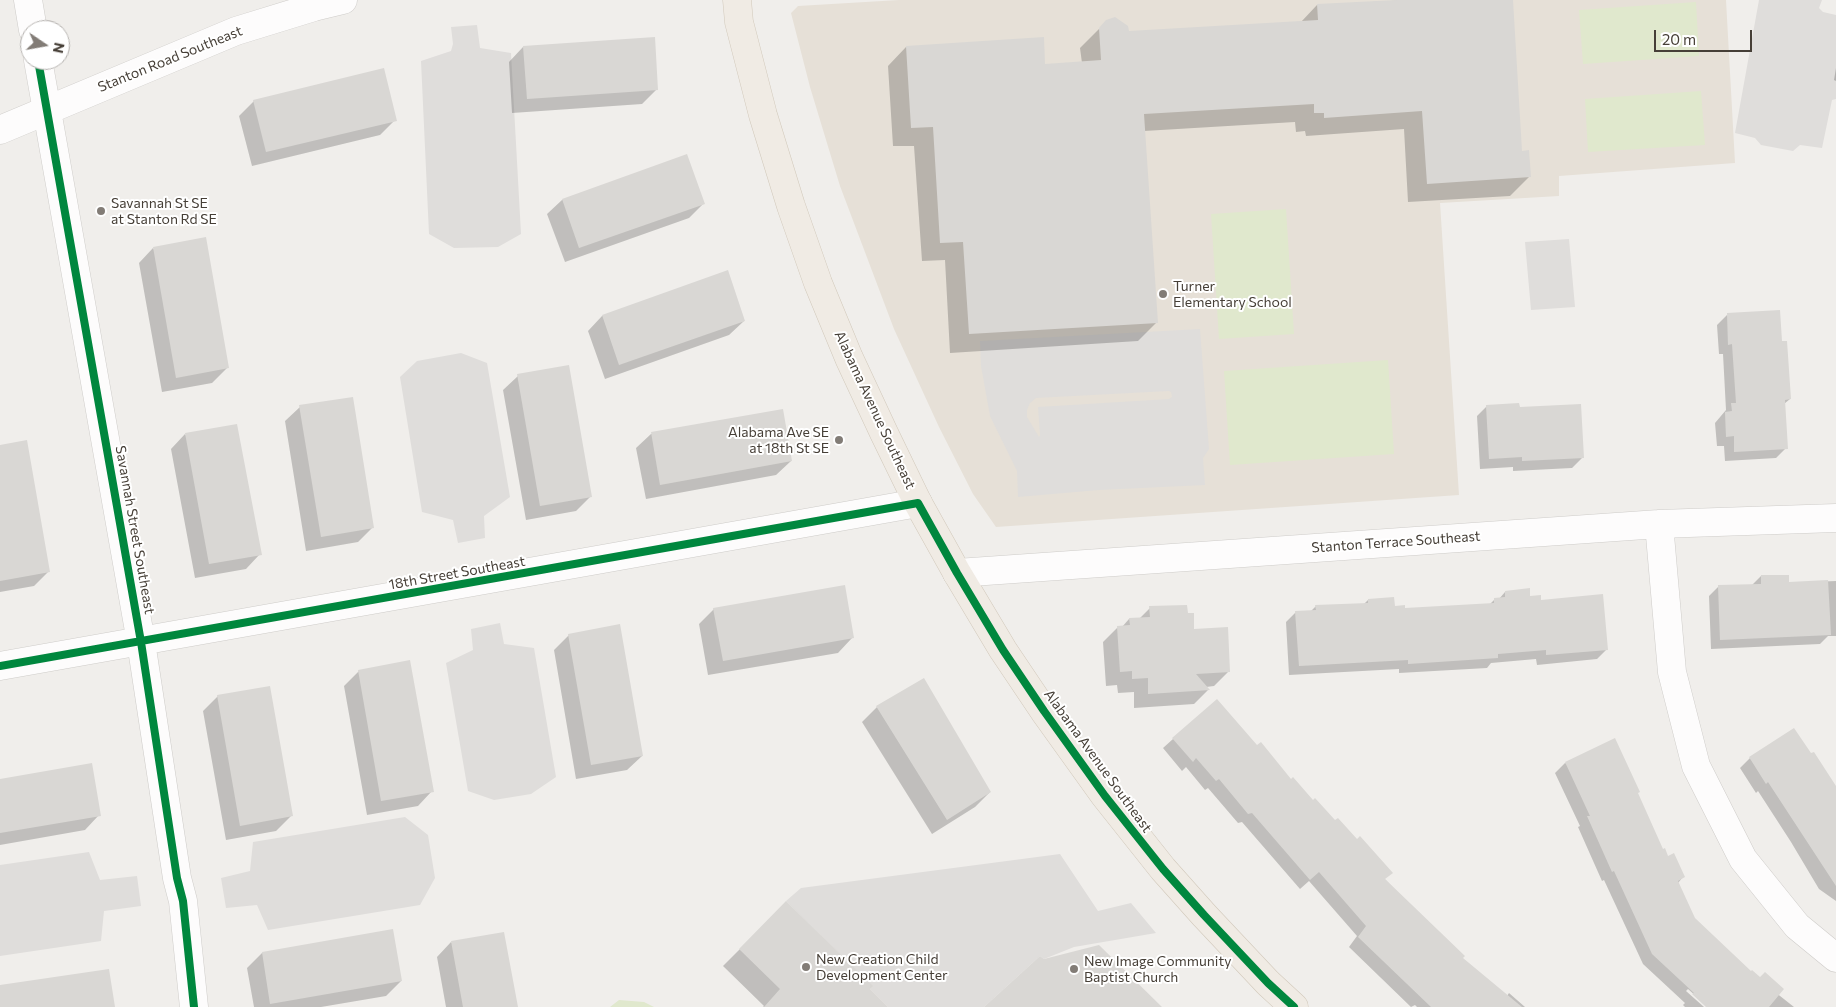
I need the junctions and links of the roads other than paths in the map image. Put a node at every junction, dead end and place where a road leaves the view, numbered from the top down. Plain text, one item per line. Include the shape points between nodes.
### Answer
1 (28, 0) edge
2 (343, 0) edge
3 (736, 0) edge
4 (31, 20) edge
5 (40, 70) edge
6 (48, 110) junction
7 (0, 130) edge
8 (918, 503) junction
9 (1836, 518) edge
10 (1659, 524) junction
11 (957, 572) junction
12 (142, 642) junction
13 (0, 666) edge
14 (1836, 958) edge
15 (194, 1007) edge
16 (1294, 1007) edge

1 - 4 street
2 - 6 street, Stanton Road Southeast via 236,31
3 - 8 main road, Alabama Avenue Southeast via 763,115 818,283 849,358
5 - 6 street, Savannah Street Southeast
6 - 7 street, Stanton Road Southeast
6 - 12 street, Savannah Street Southeast
8 - 11 main road, Alabama Avenue Southeast
8 - 12 street, 18th Street Southeast
9 - 10 street, Stanton Terrace Southeast
10 - 11 street, Stanton Terrace Southeast
10 - 14 street via 1672,672 1696,766 1743,860 1797,926
11 - 16 main road, Alabama Avenue Southeast via 1034,696 1106,796 1204,916
12 - 13 street, 18th Street Southeast
12 - 15 street, Savannah Street Southeast via 182,901

